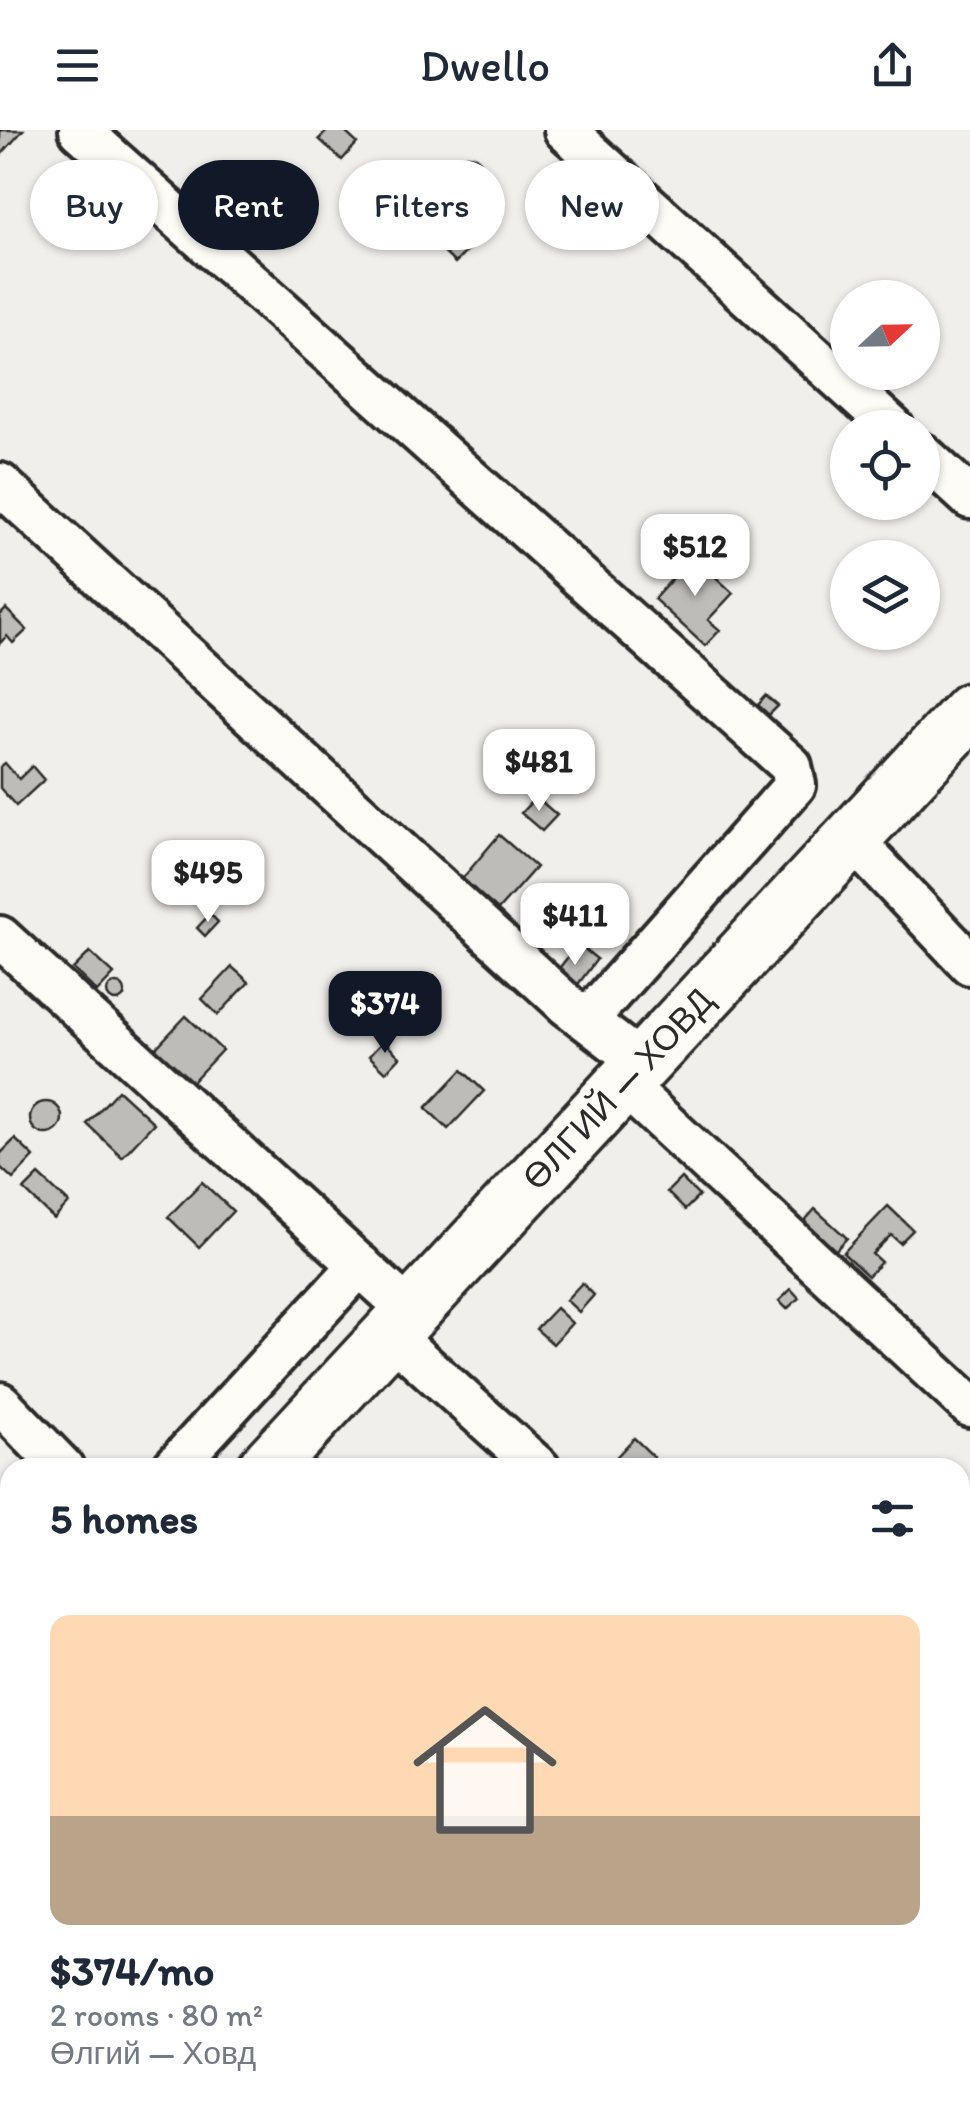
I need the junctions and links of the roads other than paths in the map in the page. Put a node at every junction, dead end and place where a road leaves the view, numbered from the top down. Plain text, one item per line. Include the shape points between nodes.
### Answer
1 (80, 130) edge
2 (566, 130) edge
3 (873, 410) edge
4 (940, 470) edge
5 (0, 484) edge
6 (970, 498) edge
7 (970, 710) edge
8 (852, 838) junction
9 (0, 937) edge
10 (970, 964) edge
11 (586, 1020) junction
12 (633, 1073) junction
13 (360, 1265) junction
14 (400, 1323) junction
15 (0, 1403) edge
16 (970, 1406) edge
17 (53, 1458) edge
18 (182, 1458) edge
19 (275, 1458) edge
20 (528, 1458) edge

1 - 11 street via 791,766 796,785
2 - 3 street
4 - 6 street
5 - 11 street
7 - 8 highway, ӨЛГИЙ — ХОВД
8 - 10 street
8 - 12 highway, ӨЛГИЙ — ХОВД
9 - 13 street
11 - 12 street
12 - 14 highway, ӨЛГИЙ — ХОВД
12 - 16 street
13 - 14 street
13 - 18 street
14 - 19 highway, ӨЛГИЙ — ХОВД
14 - 20 street
15 - 17 street

